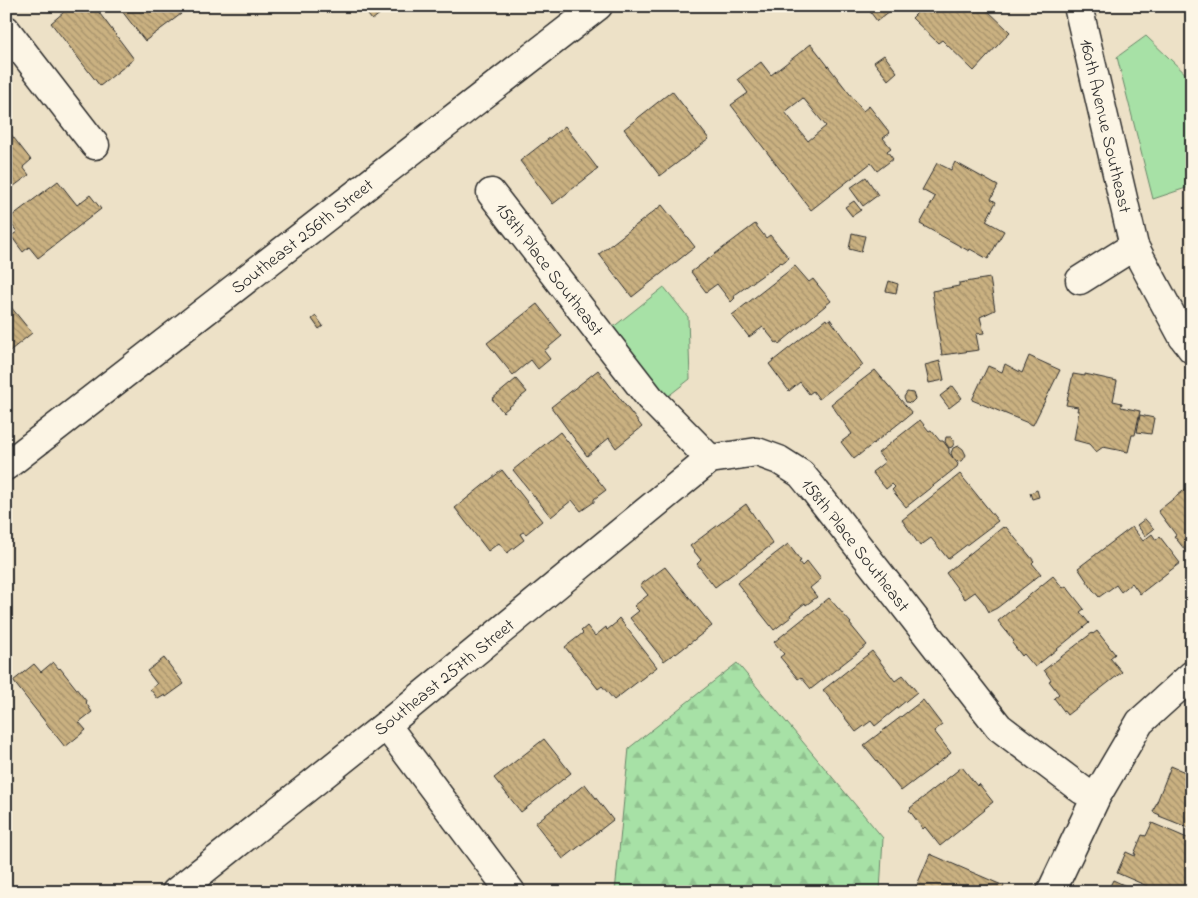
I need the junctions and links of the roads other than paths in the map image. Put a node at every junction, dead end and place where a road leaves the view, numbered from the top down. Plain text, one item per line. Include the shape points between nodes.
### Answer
1 (598, 6) edge
2 (1078, 6) edge
3 (6, 30) edge
4 (95, 144) dead end
5 (491, 193) dead end
6 (1134, 246) junction
7 (1080, 280) dead end
8 (1192, 349) edge
9 (710, 459) junction
10 (6, 466) edge
11 (1192, 675) edge
12 (386, 725) junction
13 (1096, 797) junction
14 (176, 892) edge
15 (511, 892) edge
16 (1051, 892) edge

1 - 10 street, Southeast 256th Street
2 - 6 street, 160th Avenue Southeast
3 - 4 street
5 - 9 street, 158th Place Southeast via 650,398
6 - 7 street
6 - 8 street, 160th Avenue Southeast
9 - 12 street, Southeast 257th Street
9 - 13 street, 158th Place Southeast via 757,452 779,460 800,474 999,727 1082,790
11 - 13 street via 1140,722
12 - 14 street, Southeast 257th Street
12 - 15 street
13 - 16 street

